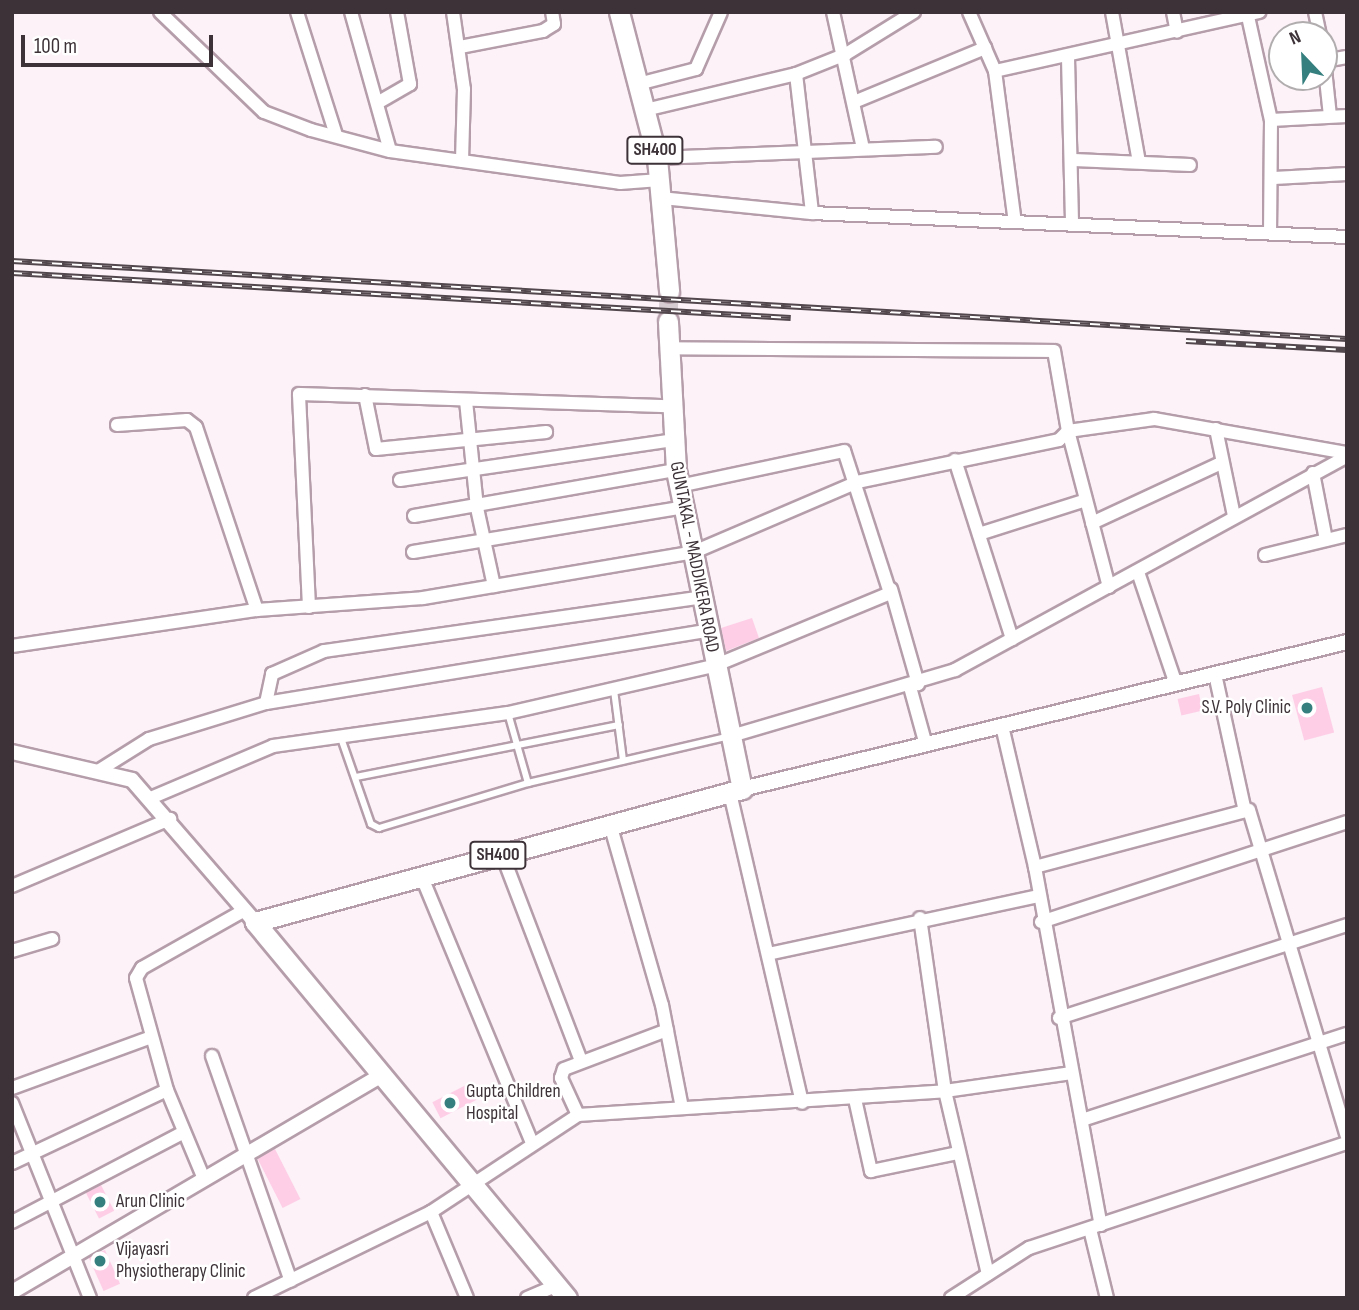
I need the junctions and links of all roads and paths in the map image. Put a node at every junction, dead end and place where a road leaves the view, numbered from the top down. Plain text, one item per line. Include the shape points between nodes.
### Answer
1 (160, 12) edge
2 (177, 12) edge
3 (297, 12) edge
4 (351, 12) edge
5 (397, 12) edge
6 (453, 12) edge
7 (552, 12) edge
8 (619, 12) edge
9 (722, 12) edge
10 (832, 12) edge
11 (914, 12) edge
12 (970, 12) edge
13 (1112, 12) edge
14 (1173, 12) edge
15 (1251, 13) edge
16 (178, 29) junction
17 (1177, 32) junction
18 (1120, 43) junction
19 (460, 47) junction
20 (985, 48) junction
21 (846, 54) junction
22 (1069, 58) junction
23 (995, 71) junction
24 (796, 74) junction
25 (638, 85) junction
26 (1327, 91) edge
27 (379, 102) junction
28 (854, 102) junction
29 (645, 110) junction
30 (1330, 116) junction
31 (1347, 116) edge
32 (1271, 120) junction
33 (336, 135) junction
34 (936, 147) dead end
35 (863, 148) junction
36 (390, 151) junction
37 (807, 151) junction
38 (657, 158) junction
39 (1074, 160) junction
40 (462, 161) junction
41 (1139, 162) junction
42 (1190, 165) dead end
43 (1347, 174) edge
44 (1274, 178) junction
45 (660, 189) junction
46 (811, 213) junction
47 (1015, 222) junction
48 (1072, 225) junction
49 (1270, 233) junction
50 (1347, 237) edge
51 (669, 291) tunnel mouth
52 (668, 321) tunnel mouth
53 (669, 348) junction
54 (365, 395) junction
55 (466, 401) junction
56 (670, 405) junction
57 (117, 425) dead end
58 (1216, 429) junction
59 (1068, 431) junction
60 (546, 432) dead end
61 (468, 440) junction
62 (673, 440) junction
63 (1347, 454) edge
64 (955, 460) junction
65 (1219, 464) junction
66 (472, 469) junction
67 (1313, 473) junction
68 (678, 477) junction
69 (400, 480) dead end
70 (857, 482) junction
71 (1086, 500) junction
72 (684, 507) junction
73 (477, 508) junction
74 (414, 516) dead end
75 (1234, 516) junction
76 (1092, 523) junction
77 (979, 534) junction
78 (1347, 535) edge
79 (484, 540) junction
80 (1326, 540) junction
81 (413, 552) dead end
82 (694, 552) junction
83 (1265, 555) dead end
84 (1138, 572) junction
85 (494, 586) junction
86 (1109, 587) junction
87 (891, 589) junction
88 (703, 597) junction
89 (309, 607) junction
90 (257, 610) junction
91 (710, 631) junction
92 (1012, 639) junction
93 (1347, 642) edge
94 (12, 646) edge
95 (714, 666) junction
96 (1215, 674) junction
97 (1176, 684) junction
98 (914, 685) junction
99 (614, 690) junction
100 (266, 703) junction
101 (508, 713) junction
102 (619, 725) junction
103 (1002, 726) junction
104 (732, 736) junction
105 (341, 738) junction
106 (517, 744) junction
107 (926, 745) junction
108 (12, 752) edge
109 (623, 760) junction
110 (98, 771) junction
111 (356, 777) junction
112 (528, 783) junction
113 (736, 791) junction
114 (153, 797) junction
115 (1244, 807) junction
116 (170, 819) junction
117 (1347, 822) edge
118 (610, 824) junction
119 (1261, 851) junction
120 (502, 854) junction
121 (1035, 867) junction
122 (421, 875) junction
123 (12, 886) edge
124 (1038, 896) junction
125 (250, 916) junction
126 (920, 918) junction
127 (1041, 922) junction
128 (1347, 925) edge
129 (52, 939) dead end
130 (1288, 945) junction
131 (12, 951) edge
132 (768, 954) junction
133 (1059, 1018) junction
134 (667, 1030) junction
135 (1347, 1034) edge
136 (151, 1037) junction
137 (1319, 1046) junction
138 (212, 1056) dead end
139 (581, 1061) junction
140 (1072, 1073) junction
141 (382, 1075) junction
142 (12, 1087) edge
143 (167, 1090) junction
144 (945, 1091) junction
145 (855, 1099) junction
146 (12, 1103) edge
147 (802, 1103) junction
148 (682, 1108) junction
149 (578, 1115) junction
150 (1082, 1120) junction
151 (184, 1132) junction
152 (1347, 1136) edge
153 (531, 1141) junction
154 (1347, 1143) edge
155 (30, 1153) junction
156 (957, 1153) junction
157 (246, 1154) junction
158 (12, 1163) edge
159 (204, 1179) junction
160 (472, 1183) junction
161 (49, 1200) junction
162 (431, 1212) junction
163 (12, 1222) edge
164 (1096, 1227) junction
165 (72, 1256) junction
166 (988, 1274) junction
167 (291, 1281) junction
168 (562, 1291) edge
169 (12, 1292) edge
170 (90, 1298) edge
171 (254, 1298) edge
172 (467, 1298) edge
173 (527, 1298) edge
174 (951, 1298) edge
175 (1107, 1298) edge

1 - 16 street
2 - 16 street
3 - 33 street
4 - 27 street
5 - 27 street via 410,84
6 - 19 street
7 - 19 street via 554,24 543,31
8 - 25 main road, SH400
9 - 25 street via 696,69
10 - 21 street
11 - 21 street
12 - 20 street
13 - 18 street
14 - 17 street
15 - 17 street
15 - 32 street
16 - 33 street via 264,112
17 - 18 street
18 - 22 street
18 - 41 street
19 - 40 street
20 - 23 street
20 - 28 street
21 - 24 street
21 - 28 street
22 - 23 street
22 - 39 street
23 - 47 street
24 - 29 street
24 - 37 street
25 - 29 main road, SH400
26 - 30 street
27 - 36 street
28 - 35 street
29 - 38 main road, SH400
30 - 31 street
30 - 32 street
32 - 44 street
33 - 36 street
34 - 35 street
35 - 37 street
36 - 40 street
37 - 38 street
37 - 46 street
38 - 45 main road, SH400
39 - 41 street
39 - 48 street
40 - 45 street
41 - 42 street
43 - 44 street
44 - 49 street
45 - 46 street
45 - 51 main road, SH400
46 - 47 street
47 - 48 street
48 - 49 street
49 - 50 street
52 - 53 main road, GUNTAKAL - MADDIKERA ROAD
53 - 56 main road, GUNTAKAL - MADDIKERA ROAD
53 - 59 street via 1054,352
54 - 55 street
54 - 61 street via 376,449
54 - 89 street via 297,397
55 - 56 street
55 - 61 street
56 - 62 main road, GUNTAKAL - MADDIKERA ROAD
57 - 90 street via 187,420 196,426
58 - 59 street via 1154,419
58 - 63 street
58 - 65 street
59 - 64 street via 1059,440
59 - 71 street
60 - 61 street
61 - 66 street
62 - 66 street
62 - 68 main road, GUNTAKAL - MADDIKERA ROAD
63 - 67 street
64 - 70 street
64 - 77 street
65 - 75 street
65 - 76 street
66 - 69 street
66 - 73 street
67 - 75 street
67 - 80 street
68 - 70 street via 838,450 848,455
68 - 72 main road, GUNTAKAL - MADDIKERA ROAD
68 - 73 street
70 - 82 street
70 - 87 street
71 - 76 street
71 - 77 street
72 - 79 street
72 - 82 main road, GUNTAKAL - MADDIKERA ROAD
73 - 74 street
73 - 79 street
75 - 84 street
76 - 86 street
77 - 92 street
78 - 80 street
79 - 81 street
79 - 85 street
80 - 83 street
82 - 85 street
82 - 88 main road, GUNTAKAL - MADDIKERA ROAD
84 - 86 street
84 - 97 street
85 - 89 street
86 - 92 street
87 - 95 street via 888,596
87 - 98 street
88 - 91 main road, GUNTAKAL - MADDIKERA ROAD
88 - 100 street via 324,651 276,670
89 - 90 street
90 - 94 street
91 - 95 main road, GUNTAKAL - MADDIKERA ROAD
91 - 100 street
92 - 98 street
93 - 96 street
95 - 99 street
95 - 104 main road, GUNTAKAL - MADDIKERA ROAD
96 - 97 street
96 - 115 street
97 - 103 street
98 - 104 street
98 - 107 street
99 - 101 street
99 - 102 lane
100 - 110 street via 149,739
101 - 105 street
101 - 106 lane
102 - 106 lane
102 - 109 lane
103 - 107 street
103 - 121 street
104 - 109 lane
104 - 113 main road, GUNTAKAL - MADDIKERA ROAD
105 - 111 lane
105 - 114 street via 273,746
106 - 111 lane
106 - 112 lane
107 - 113 street
108 - 110 street
109 - 112 lane
110 - 114 street via 132,780
111 - 112 lane via 371,824 379,828
113 - 118 main road, SH400
113 - 132 street
114 - 116 street
115 - 119 street
115 - 121 street
116 - 123 street
116 - 125 street
117 - 119 street
118 - 120 main road, SH400
118 - 134 street
119 - 127 street
119 - 130 street
120 - 122 main road, SH400
120 - 139 street
121 - 124 street
122 - 125 main road, SH400
122 - 153 street
124 - 126 street
124 - 127 street
125 - 136 street via 142,968 134,988
125 - 141 main road
126 - 132 street
126 - 144 street
127 - 133 street
128 - 130 street
129 - 131 street
130 - 133 street
130 - 137 street
132 - 147 street
133 - 140 street
134 - 139 street
134 - 148 street
135 - 137 street
136 - 142 street
136 - 143 street
137 - 150 street
137 - 152 street
138 - 157 street
139 - 149 street via 561,1078
140 - 144 street
140 - 150 street
141 - 157 street
141 - 160 main road
143 - 151 street
143 - 155 street
144 - 145 street
144 - 156 street
145 - 147 street
145 - 156 street via 871,1171
146 - 155 street
147 - 148 street
148 - 149 street
149 - 153 street
150 - 164 street
151 - 159 street
151 - 161 street
153 - 160 street
154 - 164 street
155 - 158 street
155 - 161 street
156 - 166 street
157 - 159 street
157 - 167 street
159 - 165 street
160 - 162 street
160 - 168 main road
161 - 163 street
161 - 165 street
162 - 167 street
162 - 172 street
164 - 166 street via 1029,1248
164 - 175 street
165 - 169 street
165 - 170 street
166 - 174 street
167 - 171 street
168 - 173 street

